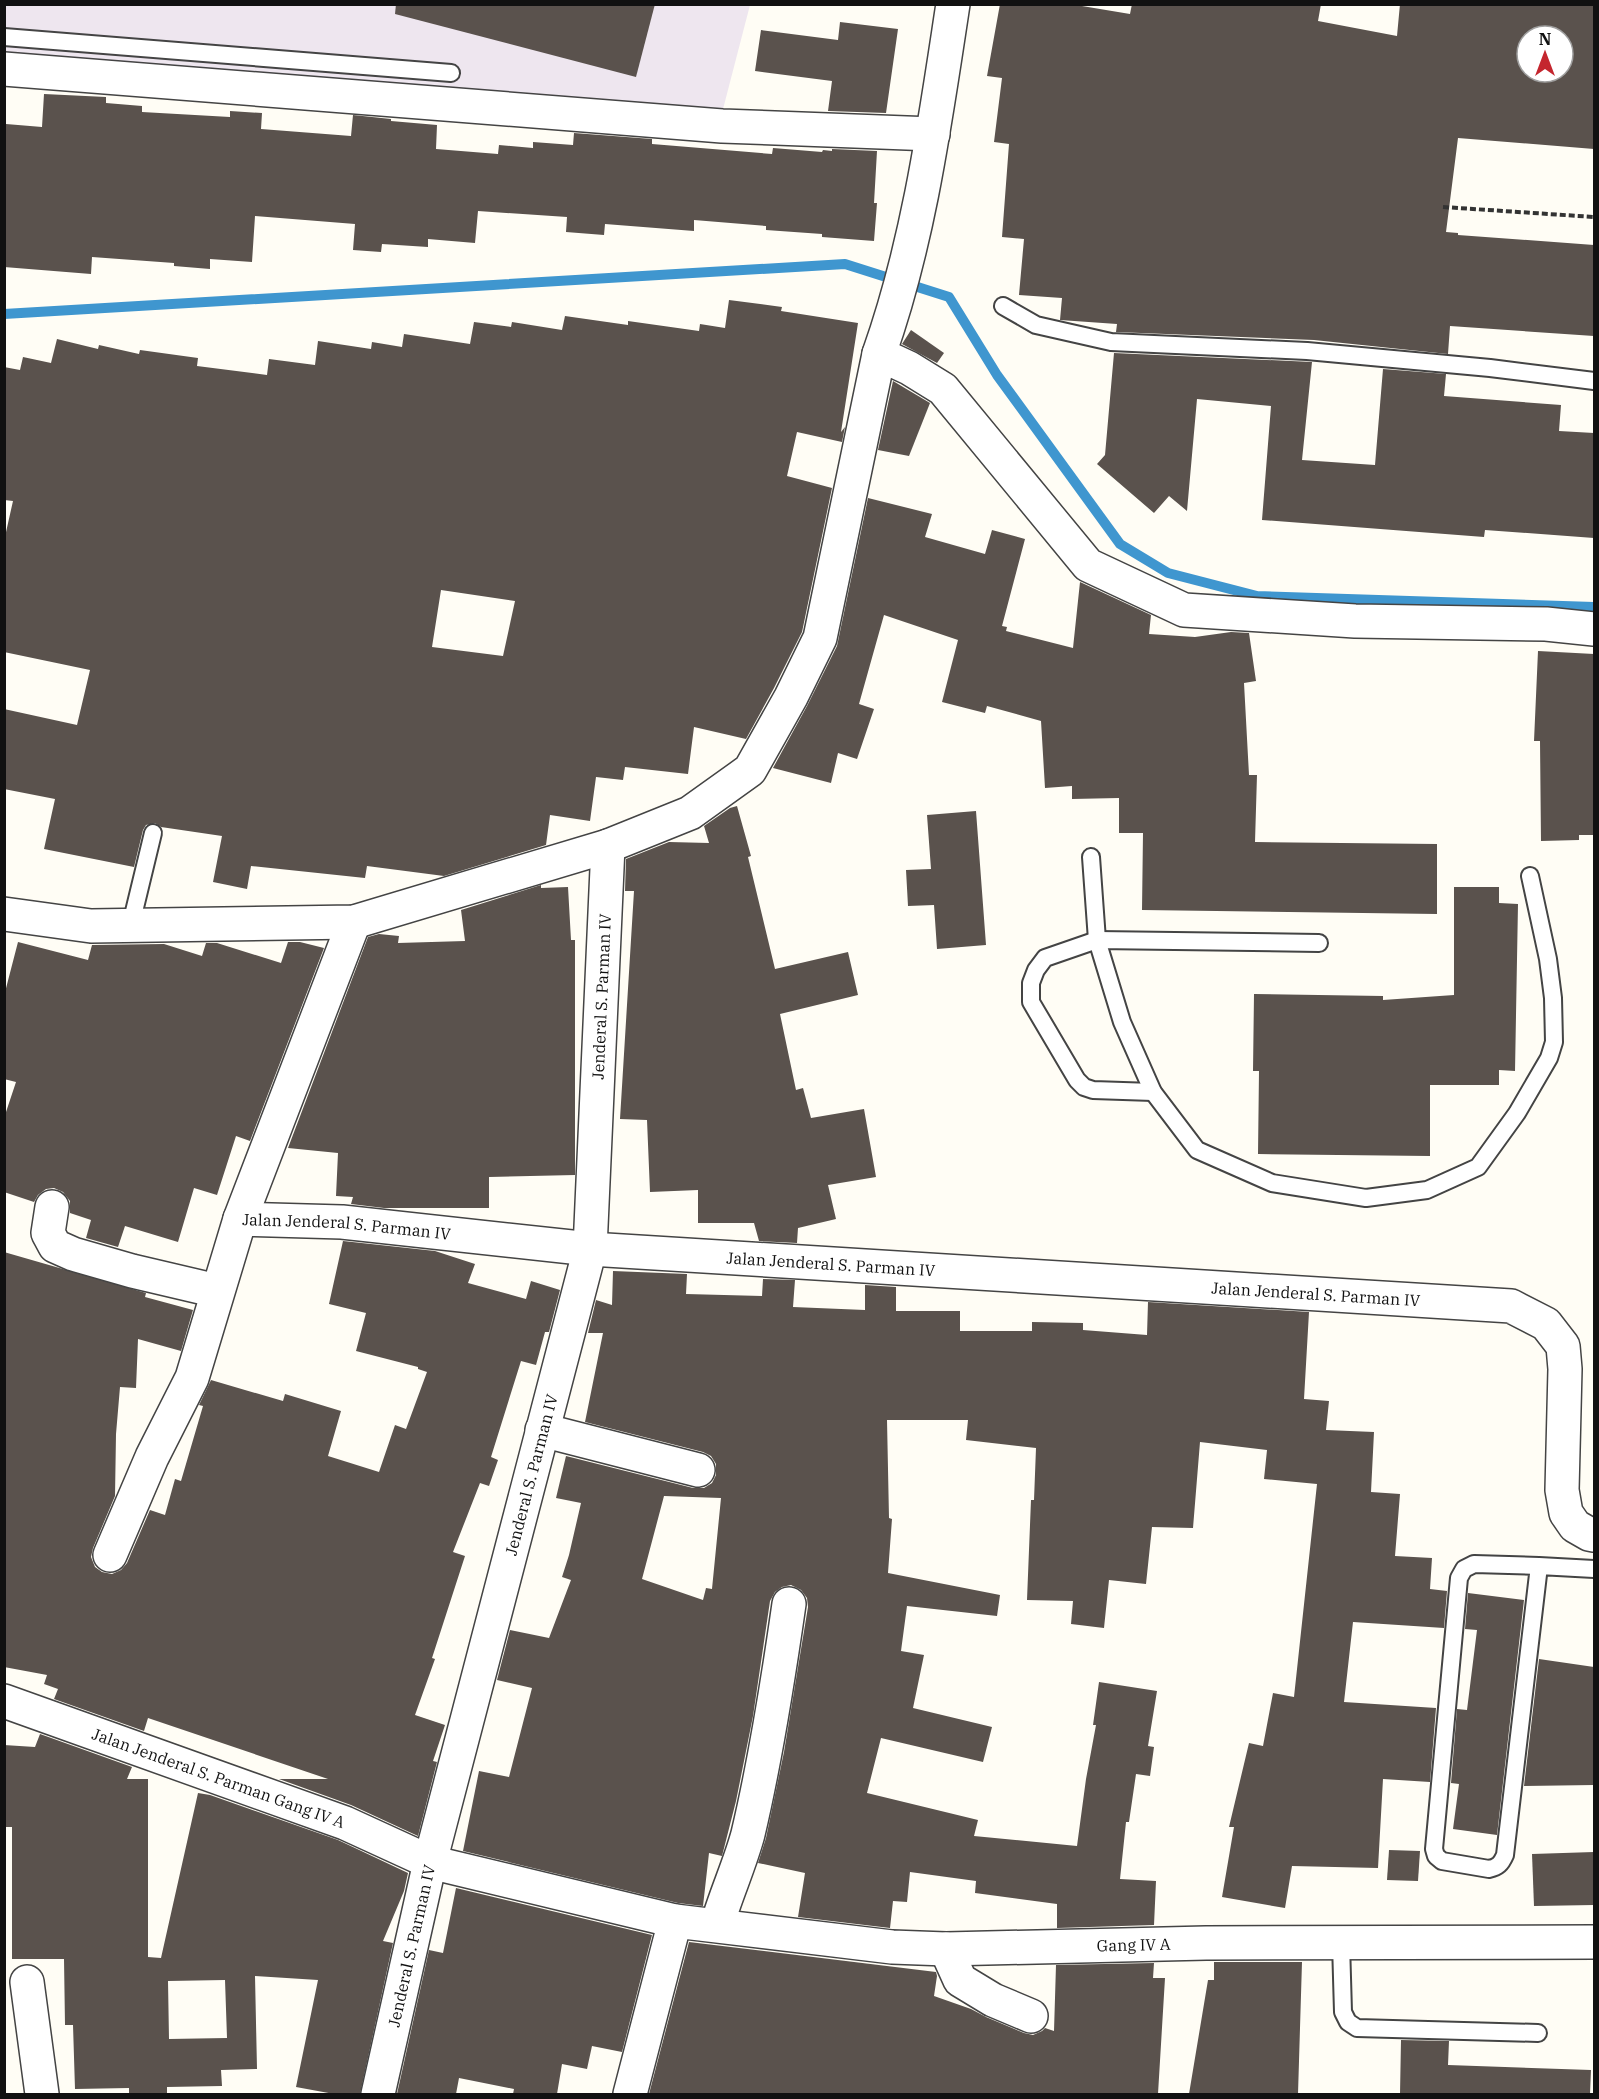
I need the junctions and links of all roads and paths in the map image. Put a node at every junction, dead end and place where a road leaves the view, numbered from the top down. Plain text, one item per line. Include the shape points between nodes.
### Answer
1 (954, 4) edge
2 (4, 37) edge
3 (4, 69) edge
4 (451, 73) dead end
5 (933, 134) junction
6 (1443, 207) dead end
7 (1594, 218) edge
8 (1003, 306) dead end
9 (879, 354) junction
10 (1594, 381) edge
11 (1594, 629) edge
12 (153, 833) dead end
13 (608, 846) junction
14 (1091, 857) dead end
15 (1530, 876) dead end
16 (4, 914) edge
17 (354, 922) junction
18 (131, 924) junction
19 (1097, 940) junction
20 (1318, 943) dead end
21 (1153, 1092) junction
22 (52, 1207) dead end
23 (240, 1219) junction
24 (590, 1249) junction
25 (217, 1291) junction
26 (542, 1430) junction
27 (698, 1470) dead end
28 (1594, 1535) edge
29 (110, 1555) dead end
30 (1539, 1566) junction
31 (1594, 1569) edge
32 (789, 1604) dead end
33 (4, 1701) edge
34 (430, 1862) junction
35 (675, 1921) junction
36 (717, 1925) junction
37 (1594, 1942) edge
38 (1341, 1943) junction
39 (946, 1949) junction
40 (27, 1982) dead end
41 (1031, 2016) dead end
42 (1538, 2033) dead end
43 (42, 2094) edge
44 (378, 2094) edge
45 (630, 2094) edge

1 - 5 street
2 - 4 lane
3 - 5 street via 722,126
5 - 9 street via 912,241
6 - 7 path
8 - 10 lane via 1035,325 1111,342 1307,351
9 - 11 street via 943,389 1088,565 1184,610 1355,621 1546,624
9 - 13 street via 820,638 785,707 750,770 690,813
12 - 18 lane
13 - 17 street
13 - 24 street, Jenderal S. Parman IV
14 - 19 lane
15 - 21 lane via 1548,959 1554,1042 1517,1113 1478,1167 1427,1190 1366,1198 1272,1183 1197,1150
16 - 18 street via 91,926
17 - 18 street
17 - 23 street
19 - 20 lane
19 - 21 lane via 1122,1022
19 - 21 lane via 1045,958 1035,970 1031,1002 1084,1087
22 - 25 street via 48,1233 55,1246 132,1271
23 - 24 street, Jalan Jenderal S. Parman IV via 342,1222
23 - 25 street, Jalan Jenderal S. Parman IV
24 - 26 street, Jenderal S. Parman IV
24 - 28 street, Jalan Jenderal S. Parman IV via 1511,1306 1546,1324 1563,1346 1562,1490 1566,1513 1575,1526
25 - 29 street, Jalan Jenderal S. Parman IV via 192,1378 152,1457
26 - 27 street
26 - 34 street, Jenderal S. Parman IV
30 - 30 lane via 1505,1855 1497,1868 1489,1869 1442,1861 1434,1849 1460,1578 1464,1569 1474,1564
30 - 31 lane
32 - 36 street via 776,1702 747,1836
33 - 34 street, Jalan Jenderal S. Parman Gang IV A via 345,1823
34 - 35 street, Jalan Jenderal S. Parman Gang IV A
34 - 44 street, Jenderal S. Parman IV
35 - 36 street, Gang IV A
35 - 45 street
36 - 39 street, Gang IV A via 892,1947
37 - 38 street, Gang IV A
38 - 39 street, Gang IV A
38 - 42 lane via 1344,2012 1348,2022 1357,2028
39 - 41 street via 960,1980
40 - 43 street

